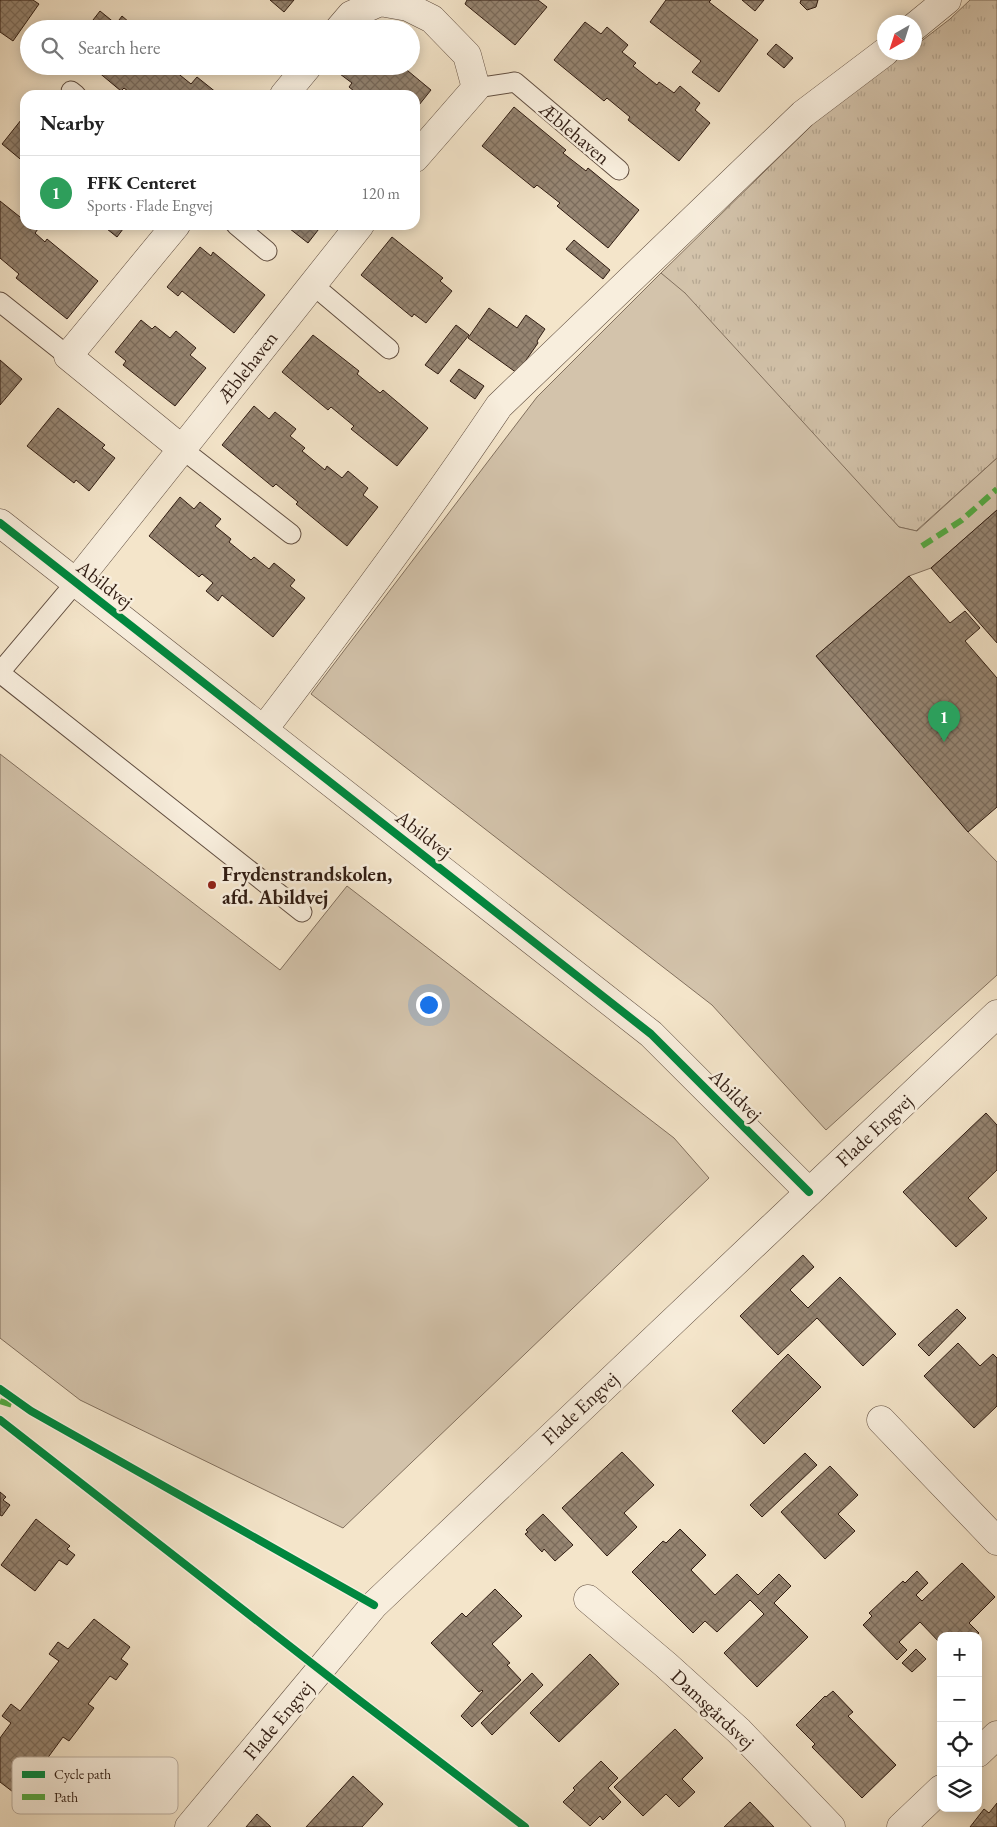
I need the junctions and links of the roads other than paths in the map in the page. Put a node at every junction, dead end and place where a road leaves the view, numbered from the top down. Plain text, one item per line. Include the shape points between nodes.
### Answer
1 (947, 0) edge
2 (380, 1) edge
3 (347, 20) edge
4 (922, 20) edge
5 (877, 59) edge
6 (301, 75) edge
7 (476, 88) junction
8 (288, 90) edge
9 (420, 152) edge
10 (619, 170) dead end
11 (172, 230) edge
12 (242, 230) edge
13 (356, 230) edge
14 (267, 251) dead end
15 (312, 285) junction
16 (0, 302) edge
17 (389, 349) dead end
18 (68, 356) junction
19 (182, 449) junction
20 (0, 523) edge
21 (291, 534) dead end
22 (76, 582) junction
23 (0, 672) edge
24 (264, 729) junction
25 (302, 912) dead end
26 (997, 1014) edge
27 (810, 1192) junction
28 (881, 1420) dead end
29 (997, 1541) edge
30 (588, 1599) dead end
31 (997, 1734) edge
32 (982, 1749) edge
33 (937, 1793) edge
34 (189, 1827) edge
35 (831, 1827) edge
36 (901, 1827) edge

1 - 4 street
2 - 3 street
2 - 7 street via 408,7 432,19 467,55
5 - 24 street via 803,114 499,406 361,601
6 - 8 street
7 - 9 street
7 - 10 lane, Æblehaven via 515,82
11 - 18 street
12 - 14 lane
13 - 15 street, Æblehaven
15 - 17 lane
15 - 19 street, Æblehaven
16 - 18 lane
18 - 19 street
19 - 21 lane
19 - 22 street, Æblehaven
20 - 22 street, Abildvej
22 - 23 lane
22 - 24 street, Abildvej
23 - 25 lane
24 - 27 street, Abildvej via 651,1034
26 - 27 street, Flade Engvej
27 - 34 street, Flade Engvej via 374,1605
28 - 29 street
30 - 35 street, Damsgårdsvej via 739,1731
31 - 32 street
33 - 36 street

